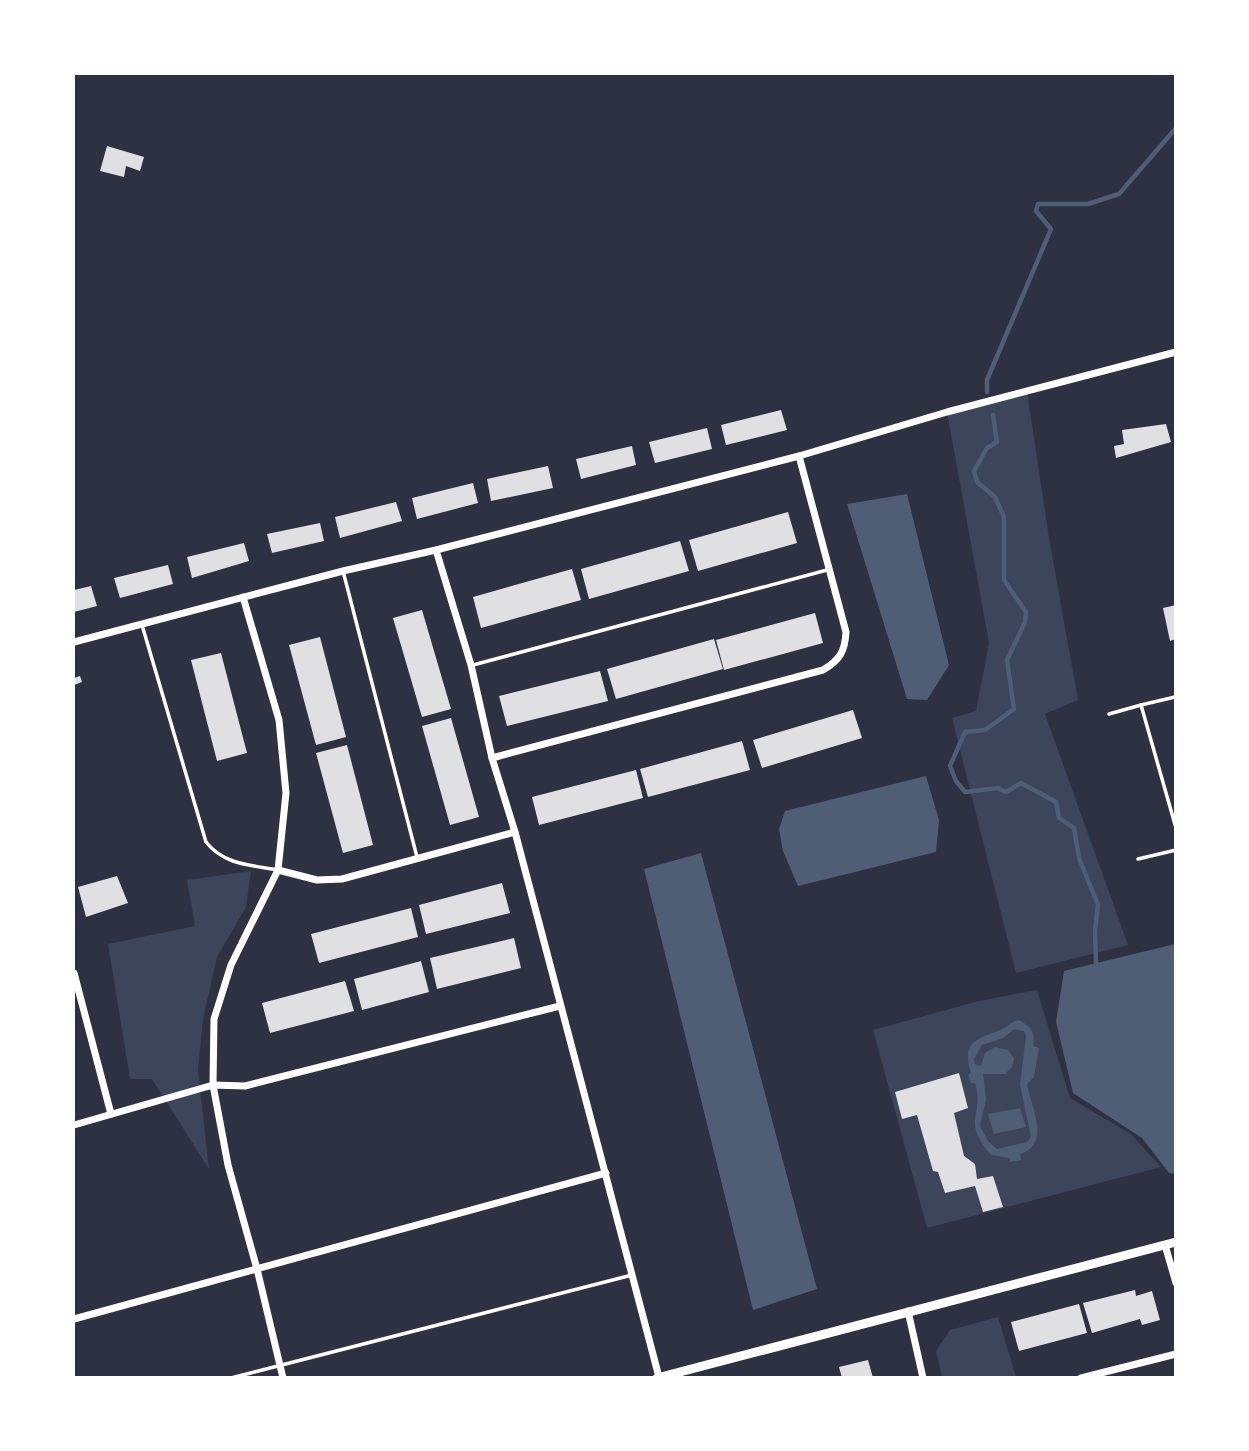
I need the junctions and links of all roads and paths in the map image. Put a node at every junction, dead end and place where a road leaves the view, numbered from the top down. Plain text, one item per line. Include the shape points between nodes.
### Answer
1 (1175, 352) edge
2 (799, 456) junction
3 (436, 550) junction
4 (829, 570) junction
5 (343, 571) junction
6 (243, 597) junction
7 (142, 623) junction
8 (74, 642) edge
9 (471, 665) junction
10 (1175, 697) edge
11 (1141, 705) junction
12 (1109, 714) dead end
13 (492, 758) junction
14 (1175, 828) edge
15 (515, 832) junction
16 (1175, 850) edge
17 (418, 859) junction
18 (1138, 859) dead end
19 (278, 870) junction
20 (74, 973) edge
21 (560, 1006) junction
22 (213, 1085) junction
23 (111, 1114) junction
24 (74, 1125) edge
25 (606, 1173) junction
26 (1175, 1242) edge
27 (1165, 1244) junction
28 (257, 1269) junction
29 (632, 1275) junction
30 (1175, 1283) edge
31 (908, 1311) junction
32 (74, 1319) edge
33 (1175, 1354) edge
34 (279, 1365) junction
35 (231, 1377) edge
36 (283, 1377) edge
37 (658, 1377) edge
38 (923, 1377) edge
39 (1081, 1377) edge

1 - 2 street
2 - 3 street
2 - 4 street
3 - 5 street
3 - 9 street
4 - 9 lane
4 - 13 street via 846,632 842,656 823,670
5 - 6 street
5 - 17 lane
6 - 7 street
6 - 19 street via 279,720 286,793
7 - 8 street
7 - 19 lane via 205,842 228,861
9 - 13 street
10 - 11 lane
11 - 12 lane
11 - 14 lane
13 - 15 street
15 - 17 street
15 - 21 street
16 - 18 lane
17 - 19 street via 329,881
19 - 22 street via 231,965 214,1019
20 - 23 street
21 - 22 street via 245,1086
21 - 25 street
22 - 23 street
22 - 28 street via 228,1165
23 - 24 street
25 - 28 street
25 - 29 street
26 - 27 street
27 - 30 street
27 - 31 street
28 - 32 street
28 - 34 street
29 - 34 lane
29 - 37 street
31 - 37 street
31 - 38 street
33 - 39 street
34 - 35 lane
34 - 36 street

